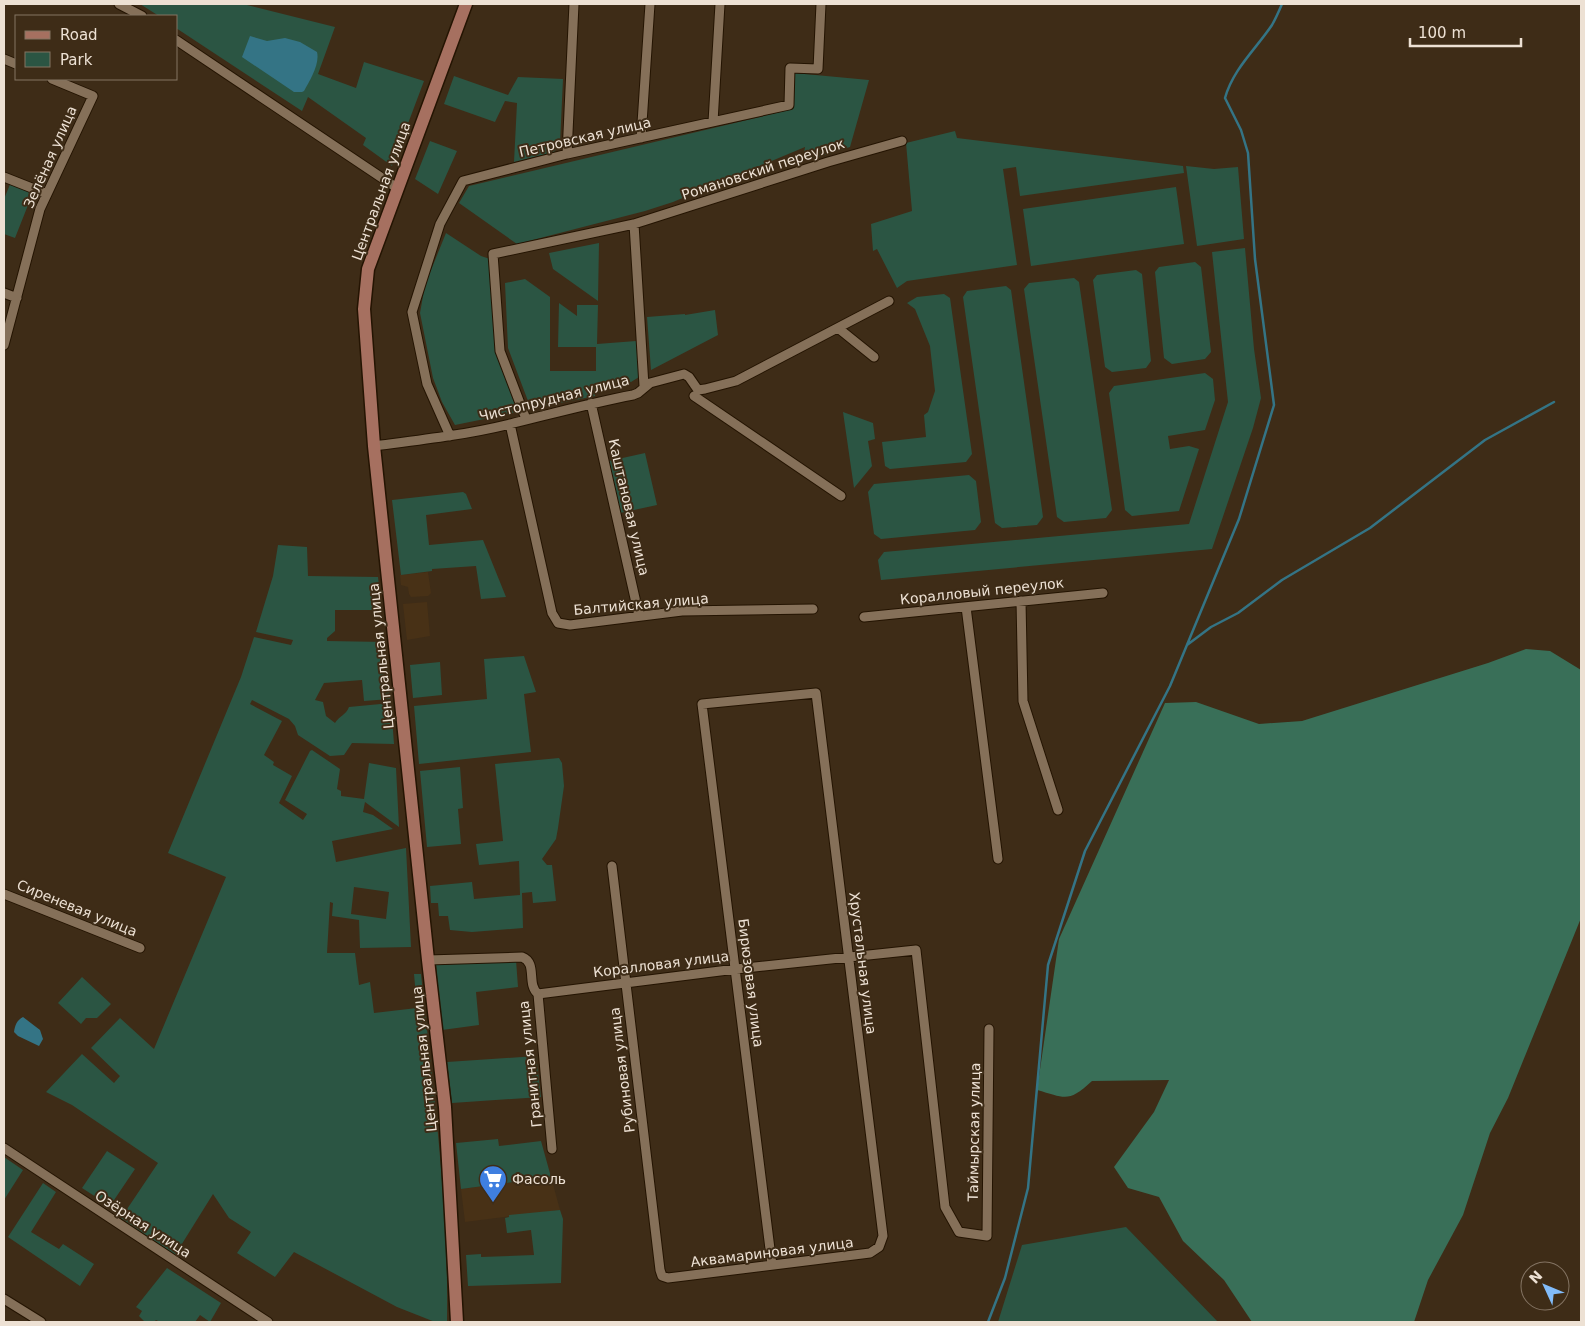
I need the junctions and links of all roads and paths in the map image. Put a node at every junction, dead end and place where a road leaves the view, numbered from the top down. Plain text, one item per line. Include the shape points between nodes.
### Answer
1 (119, 4) edge
2 (466, 4) edge
3 (574, 4) edge
4 (650, 4) edge
5 (720, 4) edge
6 (821, 4) edge
7 (140, 15) edge
8 (178, 41) edge
9 (54, 80) edge
10 (714, 122) junction
11 (642, 138) junction
12 (902, 141) dead end
13 (567, 154) junction
14 (4, 177) edge
15 (397, 188) junction
16 (47, 194) junction
17 (634, 224) junction
18 (4, 293) edge
19 (17, 298) junction
20 (889, 301) dead end
21 (838, 328) junction
22 (4, 345) edge
23 (874, 357) dead end
24 (644, 386) junction
25 (694, 396) dead end
26 (591, 403) junction
27 (526, 419) junction
28 (510, 424) junction
29 (450, 436) junction
30 (374, 446) junction
31 (841, 496) dead end
32 (1103, 593) dead end
33 (1022, 601) junction
34 (966, 606) junction
35 (813, 609) dead end
36 (639, 616) junction
37 (864, 618) dead end
38 (816, 693) joint
39 (1058, 810) dead end
40 (998, 859) dead end
41 (612, 866) dead end
42 (4, 894) edge
43 (140, 948) dead end
44 (848, 957) junction
45 (428, 960) junction
46 (736, 969) junction
47 (625, 982) junction
48 (538, 994) junction
49 (989, 1029) dead end
50 (4, 1148) edge
51 (552, 1149) dead end
52 (883, 1236) joint
53 (987, 1236) joint
54 (772, 1265) junction
55 (660, 1270) joint
56 (4, 1299) edge
57 (41, 1322) edge
58 (268, 1322) edge
59 (457, 1322) edge

1 - 7 street
2 - 15 main road, Центральная улица
3 - 13 street
4 - 11 street
5 - 10 street
6 - 10 street, Петровская улица via 818,69 790,68 789,105
8 - 15 street
9 - 16 street, Зелёная улица via 93,96
10 - 11 street, Петровская улица
11 - 13 street, Петровская улица
12 - 17 street, Романовский переулок
13 - 29 street, Петровская улица via 463,181 440,224 412,312 427,384
14 - 16 street
15 - 30 main road, Центральная улица via 368,269 364,309
16 - 19 street, Зелёная улица via 40,209
17 - 24 street
17 - 27 street via 493,254 500,351
18 - 19 street
19 - 22 street, Зелёная улица
20 - 21 street, Чистопрудная улица
21 - 23 street
21 - 24 street, Чистопрудная улица via 736,382 698,390 684,374
24 - 26 street, Чистопрудная улица via 633,395
25 - 31 street
26 - 27 street, Чистопрудная улица
26 - 36 street, Каштановая улица
27 - 28 street, Чистопрудная улица
28 - 29 street, Чистопрудная улица
28 - 36 street, Балтийская улица via 552,613 558,623 570,625
29 - 30 street, Чистопрудная улица
30 - 45 main road, Центральная улица
32 - 33 street, Коралловый переулок
33 - 34 street, Коралловый переулок
33 - 39 street via 1023,701
34 - 37 street, Коралловый переулок
34 - 40 street
35 - 36 street, Балтийская улица
38 - 44 street, Хрустальная улица
38 - 46 street, Бирюзовая улица via 702,704
41 - 47 street, Рубиновая улица
42 - 43 street, Сиреневая улица
44 - 46 street, Коралловая улица
44 - 52 street, Хрустальная улица
44 - 53 street, Коралловая улица via 916,950 945,1207 959,1232
45 - 48 street, Гранитная улица via 522,957 530,964 533,987
45 - 59 main road, Центральная улица via 445,1107
46 - 47 street, Коралловая улица
46 - 54 street, Бирюзовая улица
47 - 48 street, Коралловая улица
47 - 55 street, Рубиновая улица
48 - 51 street, Гранитная улица
49 - 53 street, Таймырская улица
50 - 58 street, Озёрная улица
52 - 54 street, Аквамариновая улица via 879,1247 870,1253
54 - 55 street, Аквамариновая улица via 668,1278 662,1276
56 - 57 street

